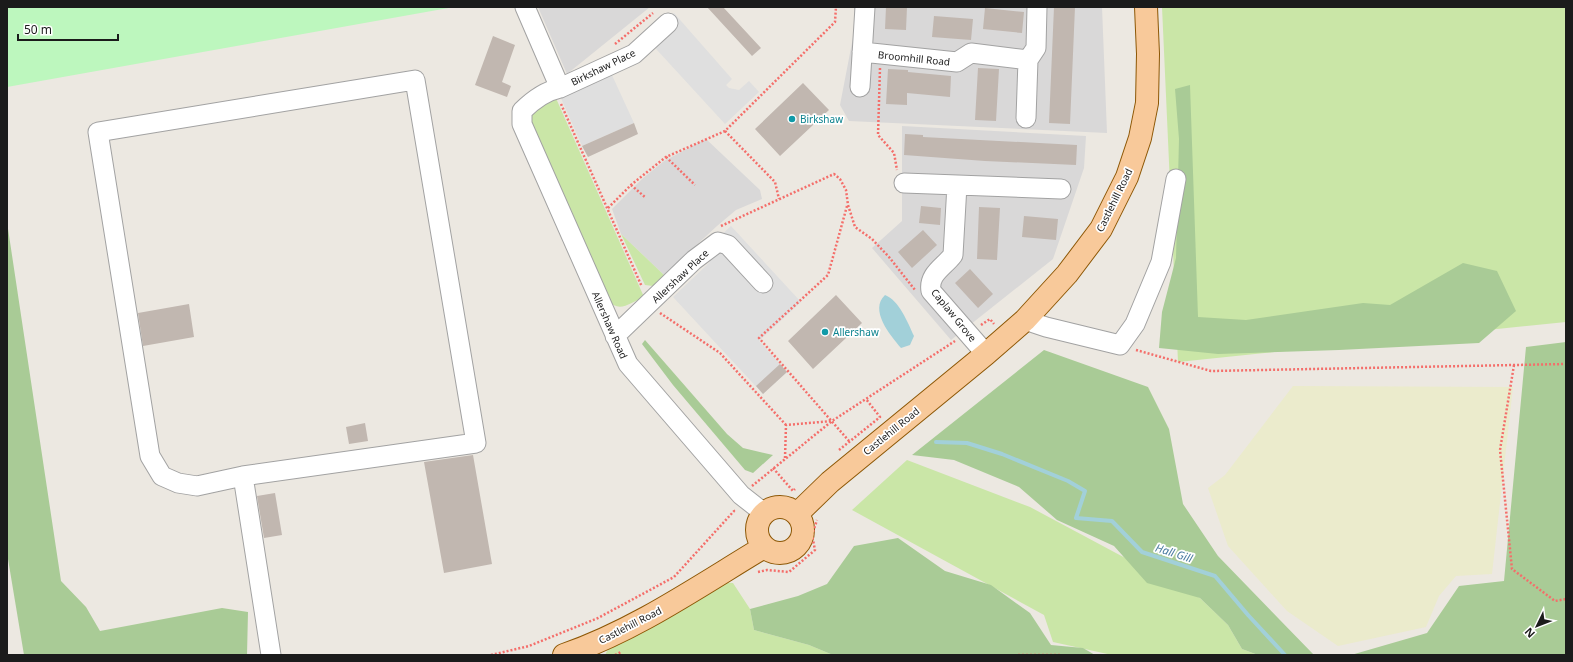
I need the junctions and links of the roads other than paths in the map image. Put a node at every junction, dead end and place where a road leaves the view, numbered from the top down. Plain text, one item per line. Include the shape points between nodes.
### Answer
1 (525, 7) edge
2 (865, 7) edge
3 (1037, 7) edge
4 (1146, 7) edge
5 (668, 23) dead end
6 (871, 53) junction
7 (1028, 60) junction
8 (860, 87) dead end
9 (557, 89) junction
10 (531, 102) joint
11 (1026, 118) dead end
12 (1176, 179) dead end
13 (904, 183) road end
14 (957, 185) junction
15 (1061, 189) dead end
16 (763, 284) dead end
17 (1025, 320) junction
18 (615, 336) junction
19 (986, 354) junction
20 (244, 476) junction
21 (796, 514) junction
22 (762, 530) junction
23 (589, 651) edge
24 (271, 655) edge
25 (564, 655) edge

1 - 9 street
2 - 6 street
3 - 7 street via 1036,48
4 - 17 main road, Castlehill Road via 1147,103 1140,138 1127,177 1101,229 1068,274
5 - 9 street, Birkshaw Place via 634,54
6 - 7 street, Broomhill Road via 957,62 971,53
6 - 8 street
7 - 11 street
9 - 10 street, Birkshaw Place
10 - 18 street, Allershaw Road via 522,111 522,124
12 - 17 street via 1161,262 1135,324 1120,345
13 - 14 street
14 - 15 street
14 - 19 street, Caplaw Grove via 954,250 932,278 931,291
16 - 18 street, Allershaw Place via 728,245 718,242 694,260
17 - 19 main road, Castlehill Road
18 - 22 street, Allershaw Road via 628,364 741,495
19 - 21 main road, Castlehill Road via 830,482
20 - 20 street via 197,486 178,483 162,476 150,456 98,132 415,80 476,443
20 - 24 street
21 - 22 main road via 784,507 771,508
21 - 22 main road via 801,518 803,531 798,544 788,552 772,552
22 - 23 main road, Castlehill Road via 735,564
23 - 25 main road, Castlehill Road

